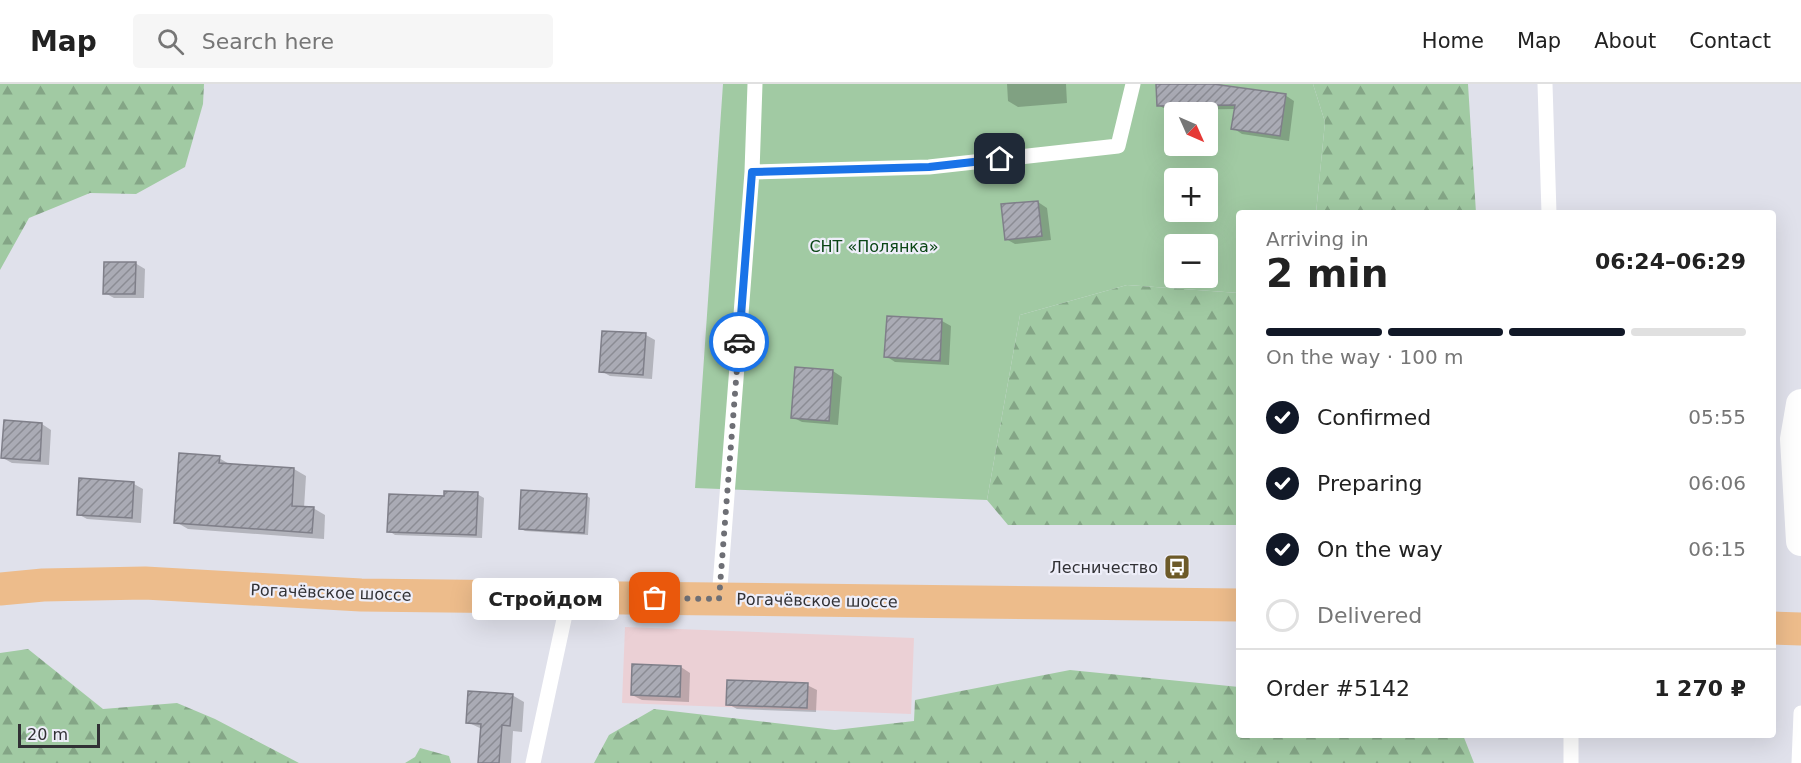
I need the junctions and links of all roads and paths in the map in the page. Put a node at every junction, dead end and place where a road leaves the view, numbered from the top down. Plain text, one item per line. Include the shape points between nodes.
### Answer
1 (755, 84) edge
2 (1133, 84) edge
3 (1545, 84) edge
4 (752, 172) junction
5 (1549, 210) edge
6 (1801, 404) edge
7 (1801, 541) edge
8 (0, 589) edge
9 (569, 596) junction
10 (719, 599) junction
11 (1236, 605) edge
12 (1776, 628) edge
13 (1801, 629) edge
14 (1801, 713) edge
15 (1571, 738) edge
16 (533, 763) edge
17 (1571, 763) edge
18 (1799, 763) edge

1 - 4 lane
2 - 4 lane via 1118,146 929,167
3 - 5 lane
4 - 10 lane
6 - 7 street via 1794,439
8 - 9 main road, Рогачёвское шоссе via 145,583 361,595
9 - 10 main road, Рогачёвское шоссе
9 - 16 lane
10 - 11 main road, Рогачёвское шоссе
12 - 13 main road
14 - 18 lane
15 - 17 lane

